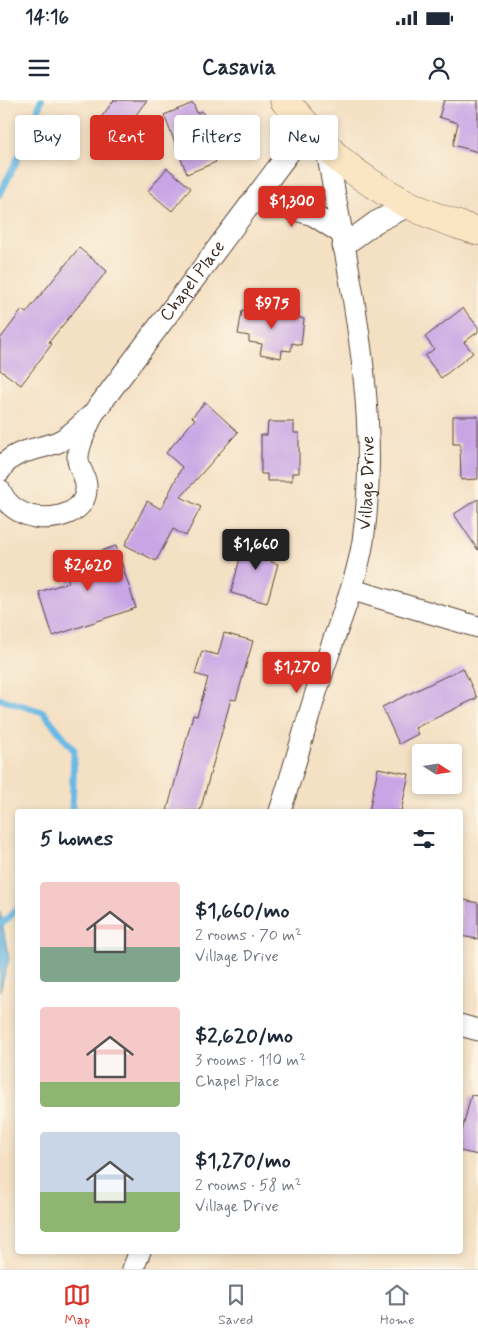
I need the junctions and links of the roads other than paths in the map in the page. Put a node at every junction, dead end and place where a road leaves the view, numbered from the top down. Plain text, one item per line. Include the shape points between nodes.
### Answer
1 (284, 100) edge
2 (298, 115) edge
3 (338, 157) edge
4 (293, 160) edge
5 (323, 160) edge
6 (252, 202) junction
7 (410, 205) junction
8 (478, 231) edge
9 (342, 239) junction
10 (93, 414) junction
11 (0, 471) edge
12 (0, 490) edge
13 (353, 590) junction
14 (478, 627) edge
15 (281, 809) edge
16 (463, 1026) edge
17 (478, 1030) edge
18 (139, 1254) edge
19 (133, 1269) edge

1 - 2 street
3 - 7 street via 370,182
4 - 6 street, Chapel Place
5 - 9 street, Village Drive
6 - 9 street via 313,215
6 - 10 street, Chapel Place
7 - 8 street
7 - 9 street
9 - 13 street, Village Drive via 362,355 368,418 368,480
10 - 11 street, Chapel Place via 61,440 16,454 4,463
10 - 12 street, Chapel Place via 80,447 78,460 86,486 84,499 76,510 46,519 28,516 14,508
13 - 14 street
13 - 15 street, Village Drive via 328,656
16 - 17 street
18 - 19 street

